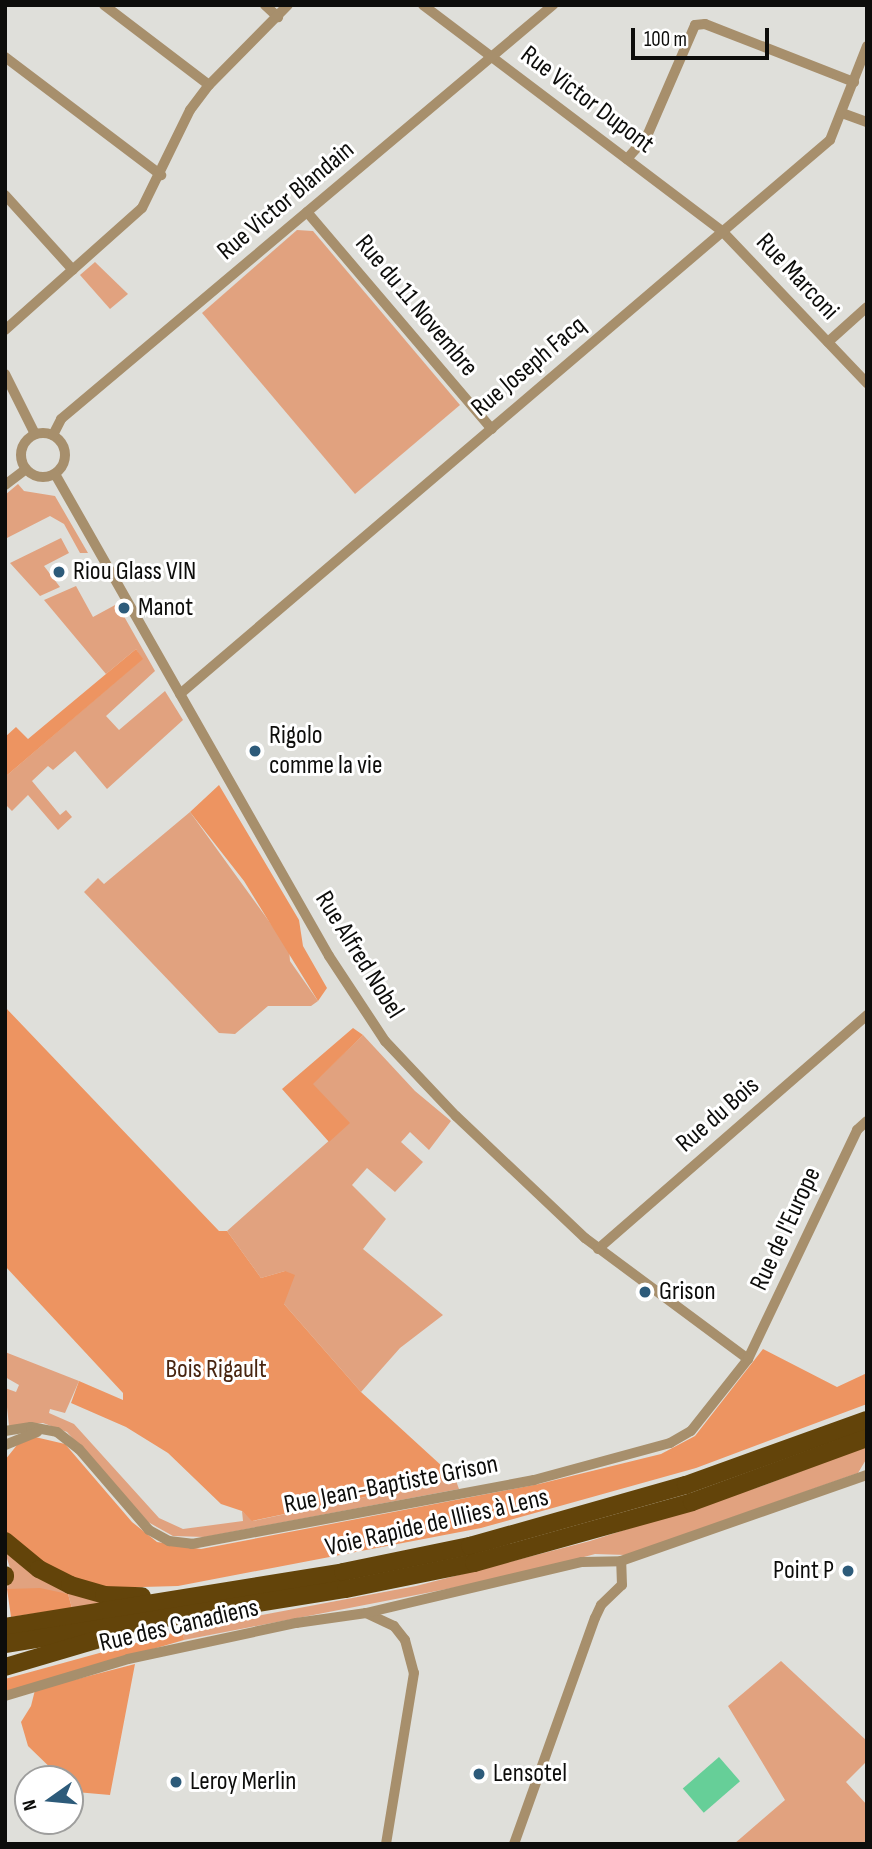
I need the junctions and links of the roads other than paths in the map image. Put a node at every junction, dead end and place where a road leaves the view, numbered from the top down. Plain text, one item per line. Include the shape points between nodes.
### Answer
1 (104, 5) edge
2 (265, 5) edge
3 (288, 5) edge
4 (423, 5) edge
5 (553, 5) edge
6 (278, 17) junction
7 (867, 46) edge
8 (5, 57) edge
9 (492, 58) junction
10 (853, 82) junction
11 (209, 85) junction
12 (842, 113) junction
13 (867, 122) edge
14 (627, 159) junction
15 (161, 175) junction
16 (5, 195) edge
17 (307, 212) junction
18 (723, 232) junction
19 (72, 270) junction
20 (867, 307) edge
21 (5, 330) edge
22 (828, 342) junction
23 (5, 374) edge
24 (867, 383) edge
25 (492, 429) junction
26 (35, 434) junction
27 (53, 435) junction
28 (26, 469) junction
29 (55, 474) junction
30 (5, 485) edge
31 (180, 694) junction
32 (867, 1015) edge
33 (867, 1121) edge
34 (598, 1249) junction
35 (748, 1359) junction
36 (867, 1420) edge
37 (46, 1430) junction
38 (5, 1431) edge
39 (867, 1438) edge
40 (5, 1445) edge
41 (867, 1475) edge
42 (5, 1541) edge
43 (621, 1561) junction
44 (183, 1599) junction
45 (406, 1604) junction
46 (366, 1613) junction
47 (174, 1616) junction
48 (394, 1626) junction
49 (5, 1627) edge
50 (5, 1644) edge
51 (5, 1667) edge
52 (5, 1696) edge
53 (386, 1844) edge
54 (514, 1844) edge

1 - 11 street
2 - 6 street
3 - 6 street
4 - 9 street, Rue Victor Dupont
5 - 9 street, Rue Victor Blandain
6 - 11 street
7 - 10 street, Rue Joseph Facq
8 - 15 street
9 - 14 street, Rue Victor Dupont
9 - 17 street, Rue Victor Blandain
10 - 12 street, Rue Joseph Facq
10 - 14 street via 695,24 647,136
11 - 15 street via 175,137
12 - 13 street
12 - 18 street, Rue Joseph Facq via 830,140
14 - 18 street, Rue Victor Dupont
15 - 19 street via 142,208
16 - 19 street
17 - 25 street, Rue du 11 Novembre
17 - 27 street, Rue Victor Blandain via 61,419
18 - 22 street, Rue Marconi
18 - 25 street, Rue Joseph Facq
19 - 21 street
20 - 22 street
22 - 24 street, Rue Marconi
23 - 26 street
25 - 31 street, Rue Joseph Facq
26 - 27 street
26 - 28 street via 21,453
27 - 29 street via 65,451
28 - 29 street via 43,477
28 - 30 street
29 - 31 street, Rue Alfred Nobel
31 - 34 street, Rue Alfred Nobel via 330,956 380,1034 456,1116
32 - 34 street, Rue du Bois
33 - 35 street, Rue de l'Europe via 858,1130
34 - 35 street, Rue Alfred Nobel
35 - 37 street, Rue Jean-Baptiste Grison via 691,1431 663,1446 534,1480 208,1542 179,1543 149,1530 69,1439
36 - 44 highway, Voie Rapide de Illies à Lens via 717,1475 551,1525 380,1565
37 - 38 street
37 - 40 street
39 - 47 highway via 723,1492 556,1542 346,1590
41 - 43 street, Rue des Canadiens
42 - 44 highway via 53,1578 87,1591 121,1597 168,1594
43 - 45 street, Rue des Canadiens via 582,1562
43 - 54 street via 622,1585 594,1618
44 - 49 highway, Voie Rapide de Illies à Lens
45 - 46 street, Rue des Canadiens
45 - 48 street
46 - 48 street
46 - 52 street, Rue des Canadiens via 128,1659
47 - 50 highway
47 - 51 highway via 152,1629
48 - 53 street via 412,1654 414,1673

